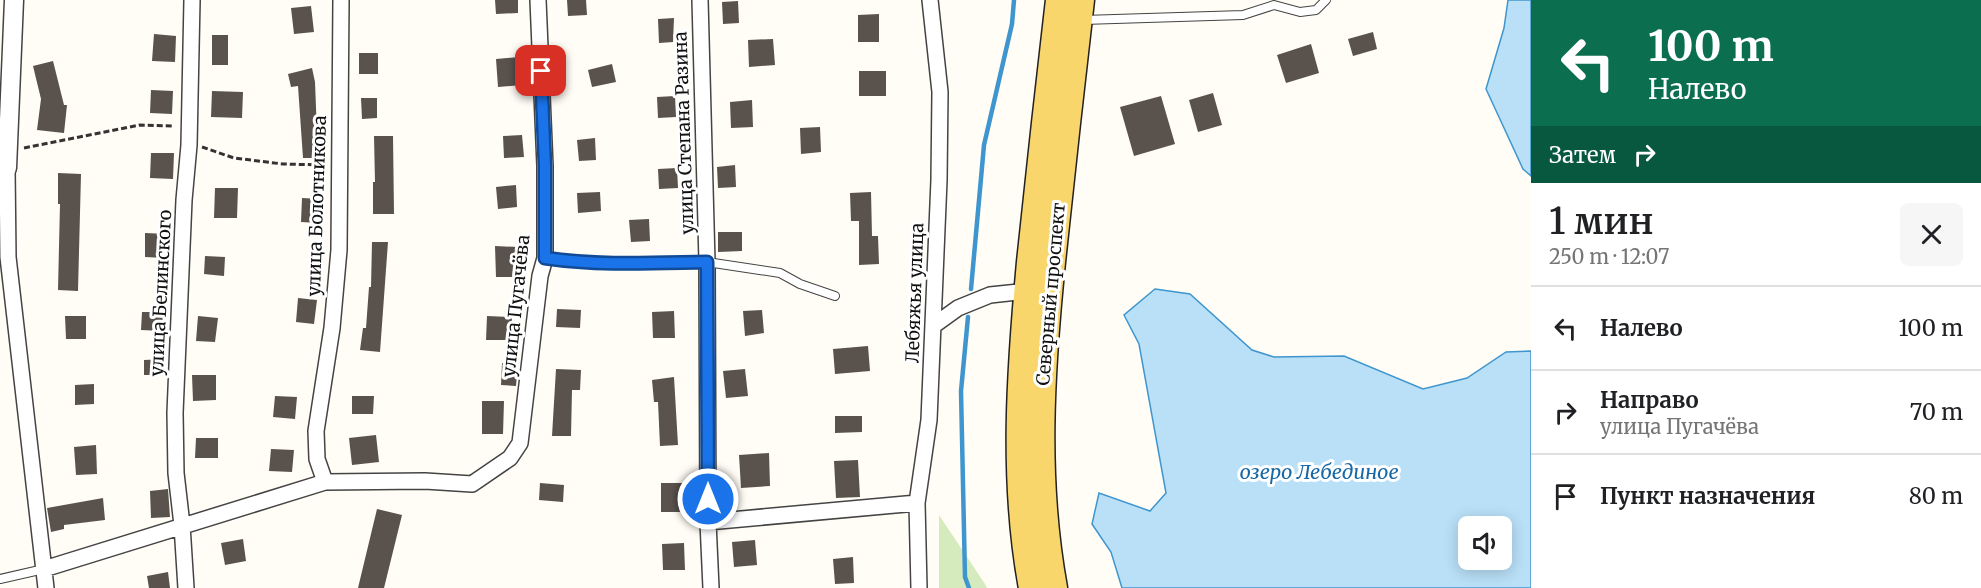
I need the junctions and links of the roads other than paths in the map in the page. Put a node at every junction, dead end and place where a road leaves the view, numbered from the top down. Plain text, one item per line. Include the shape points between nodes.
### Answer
1 (14, 0) edge
2 (192, 0) edge
3 (341, 0) edge
4 (538, 0) edge
5 (700, 0) edge
6 (930, 0) edge
7 (1058, 0) edge
8 (1326, 0) edge
9 (1081, 10) edge
10 (1056, 128) junction
11 (4, 169) edge
12 (4, 258) edge
13 (545, 258) junction
14 (707, 262) junction
15 (1027, 291) junction
16 (835, 296) dead end
17 (933, 326) junction
18 (325, 482) junction
19 (917, 503) junction
20 (708, 522) junction
21 (182, 525) junction
22 (44, 569) junction
23 (0, 579) edge
24 (46, 588) edge
25 (186, 588) edge
26 (711, 588) edge
27 (918, 588) edge
28 (1031, 588) edge
29 (1055, 588) edge

1 - 11 street
2 - 21 street, улица Белинского via 175,413
3 - 18 street, улица Болотникова via 339,250 316,431 317,459
4 - 13 street, улица Пугачёва
5 - 14 street, улица Степана Разина
6 - 17 street, Лебяжья улица via 940,92
7 - 10 main road, Северный проспект
8 - 9 lane via 1316,10 1300,12 1274,5 1243,15
9 - 10 main road, Северный проспект
10 - 15 main road, Северный проспект
10 - 29 main road, Северный проспект via 1042,414 1044,510
11 - 12 street
12 - 22 street
13 - 14 lane via 611,264
13 - 18 street, улица Пугачёва via 520,442 510,458 472,484
14 - 16 lane via 780,273
14 - 20 street, улица Степана Разина
15 - 17 street via 990,295 958,308
15 - 28 main road, Северный проспект via 1018,462 1020,512
17 - 19 street, Лебяжья улица via 928,420
18 - 21 street
19 - 20 street
19 - 27 street, Лебяжья улица
20 - 26 street, улица Степана Разина
21 - 22 street
21 - 25 street, улица Белинского
22 - 23 lane
22 - 24 street

